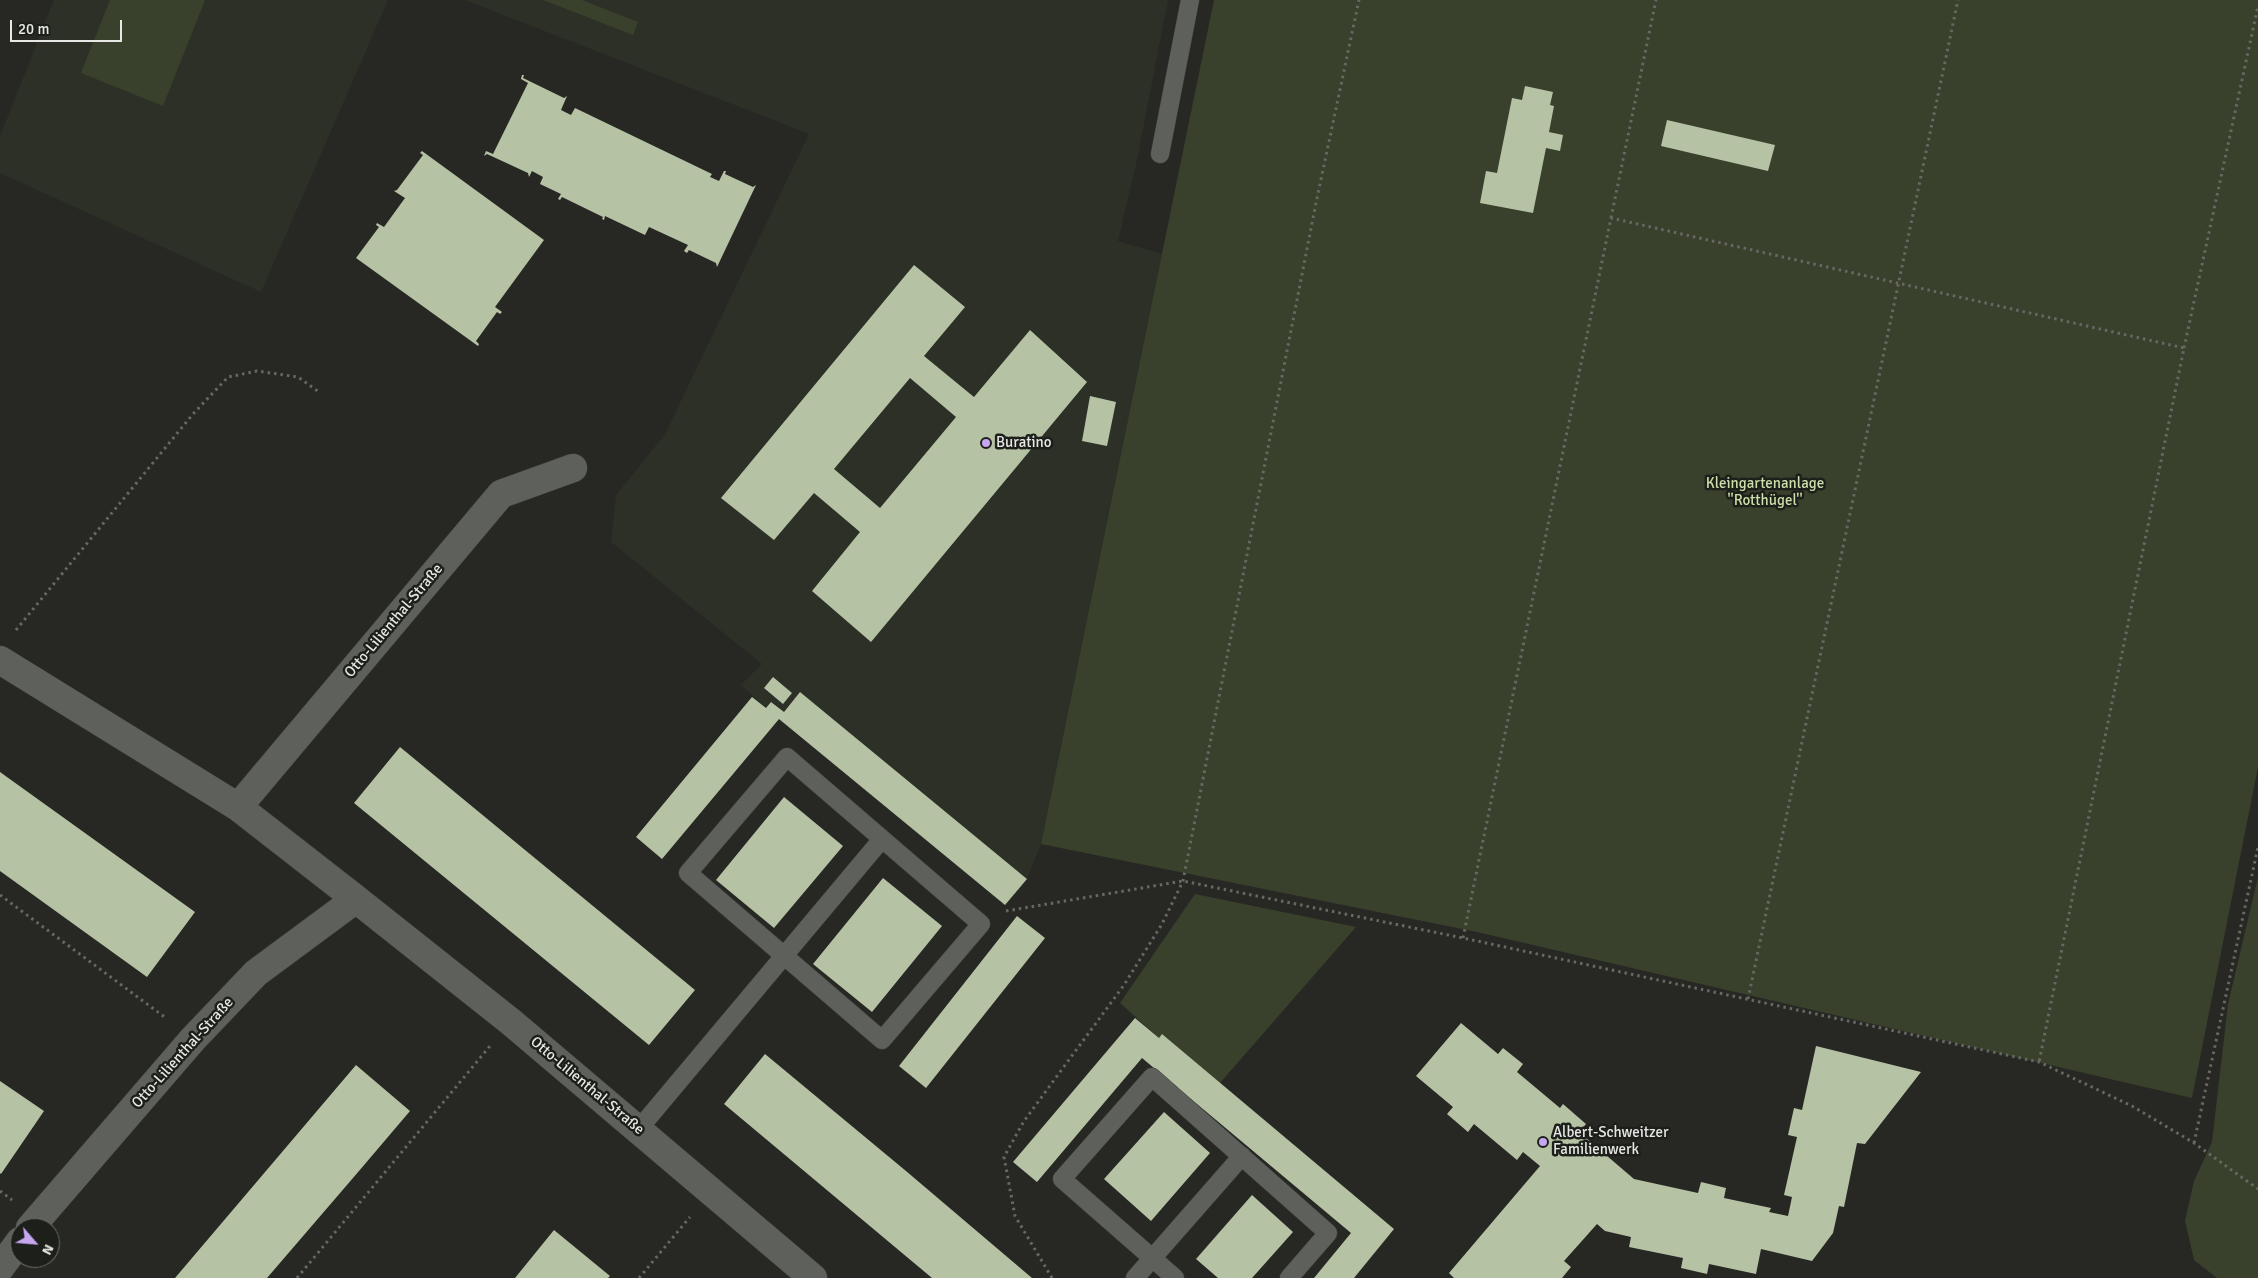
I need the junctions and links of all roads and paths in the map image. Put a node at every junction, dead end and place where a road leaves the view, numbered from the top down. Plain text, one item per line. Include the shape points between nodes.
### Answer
1 (1190, 0) edge
2 (1359, 0) edge
3 (1656, 0) edge
4 (1958, 0) edge
5 (2258, 6) edge
6 (1160, 154) dead end
7 (1611, 218) junction
8 (1898, 285) junction
9 (2184, 348) junction
10 (319, 392) dead end
11 (573, 468) dead end
12 (12, 635) dead end
13 (0, 660) edge
14 (238, 806) junction
15 (882, 838) junction
16 (2258, 847) edge
17 (1183, 881) junction
18 (0, 895) edge
19 (356, 899) junction
20 (981, 924) junction
21 (1464, 938) junction
22 (784, 956) junction
23 (1748, 999) junction
24 (511, 1022) junction
25 (193, 1038) junction
26 (2039, 1062) junction
27 (638, 1130) junction
28 (2194, 1143) junction
29 (1242, 1156) junction
30 (2258, 1189) edge
31 (712, 1191) junction
32 (39, 1218) edge
33 (10, 1254) edge
34 (1152, 1258) junction
35 (0, 1268) edge
36 (297, 1278) edge
37 (639, 1278) edge
38 (813, 1278) edge
39 (1052, 1278) edge
40 (1135, 1278) edge
41 (1175, 1278) edge
42 (1289, 1278) edge

1 - 6 lane
2 - 17 path
3 - 7 path
4 - 8 path
5 - 9 path
7 - 8 path
7 - 21 path
8 - 9 path
8 - 23 path
9 - 26 path
10 - 12 path via 298,377 257,371 228,377 193,414
11 - 14 street, Otto-Lilienthal-Straße via 501,494
13 - 14 street, Otto-Lilienthal-Straße
14 - 19 street, Otto-Lilienthal-Straße
15 - 20 lane
15 - 22 lane
15 - 22 lane via 787,757 688,873
16 - 28 path
17 - 20 path via 1006,912
17 - 21 path
17 - 39 path via 1162,924 1124,985 1024,1122 1004,1157 1015,1216
18 - 25 path
19 - 24 street, Otto-Lilienthal-Straße
19 - 25 street, Otto-Lilienthal-Straße via 256,972
20 - 22 lane via 882,1040
21 - 23 path
22 - 27 lane
23 - 26 path
24 - 27 street, Otto-Lilienthal-Straße
24 - 36 path
25 - 32 street, Otto-Lilienthal-Straße
26 - 28 path via 2132,1106
27 - 31 street, Otto-Lilienthal-Straße
28 - 30 path
29 - 34 lane
29 - 34 lane via 1152,1077 1145,1084 1062,1179
29 - 42 lane via 1328,1233
31 - 37 path
31 - 38 street, Otto-Lilienthal-Straße
33 - 35 street
34 - 40 lane
34 - 41 lane

